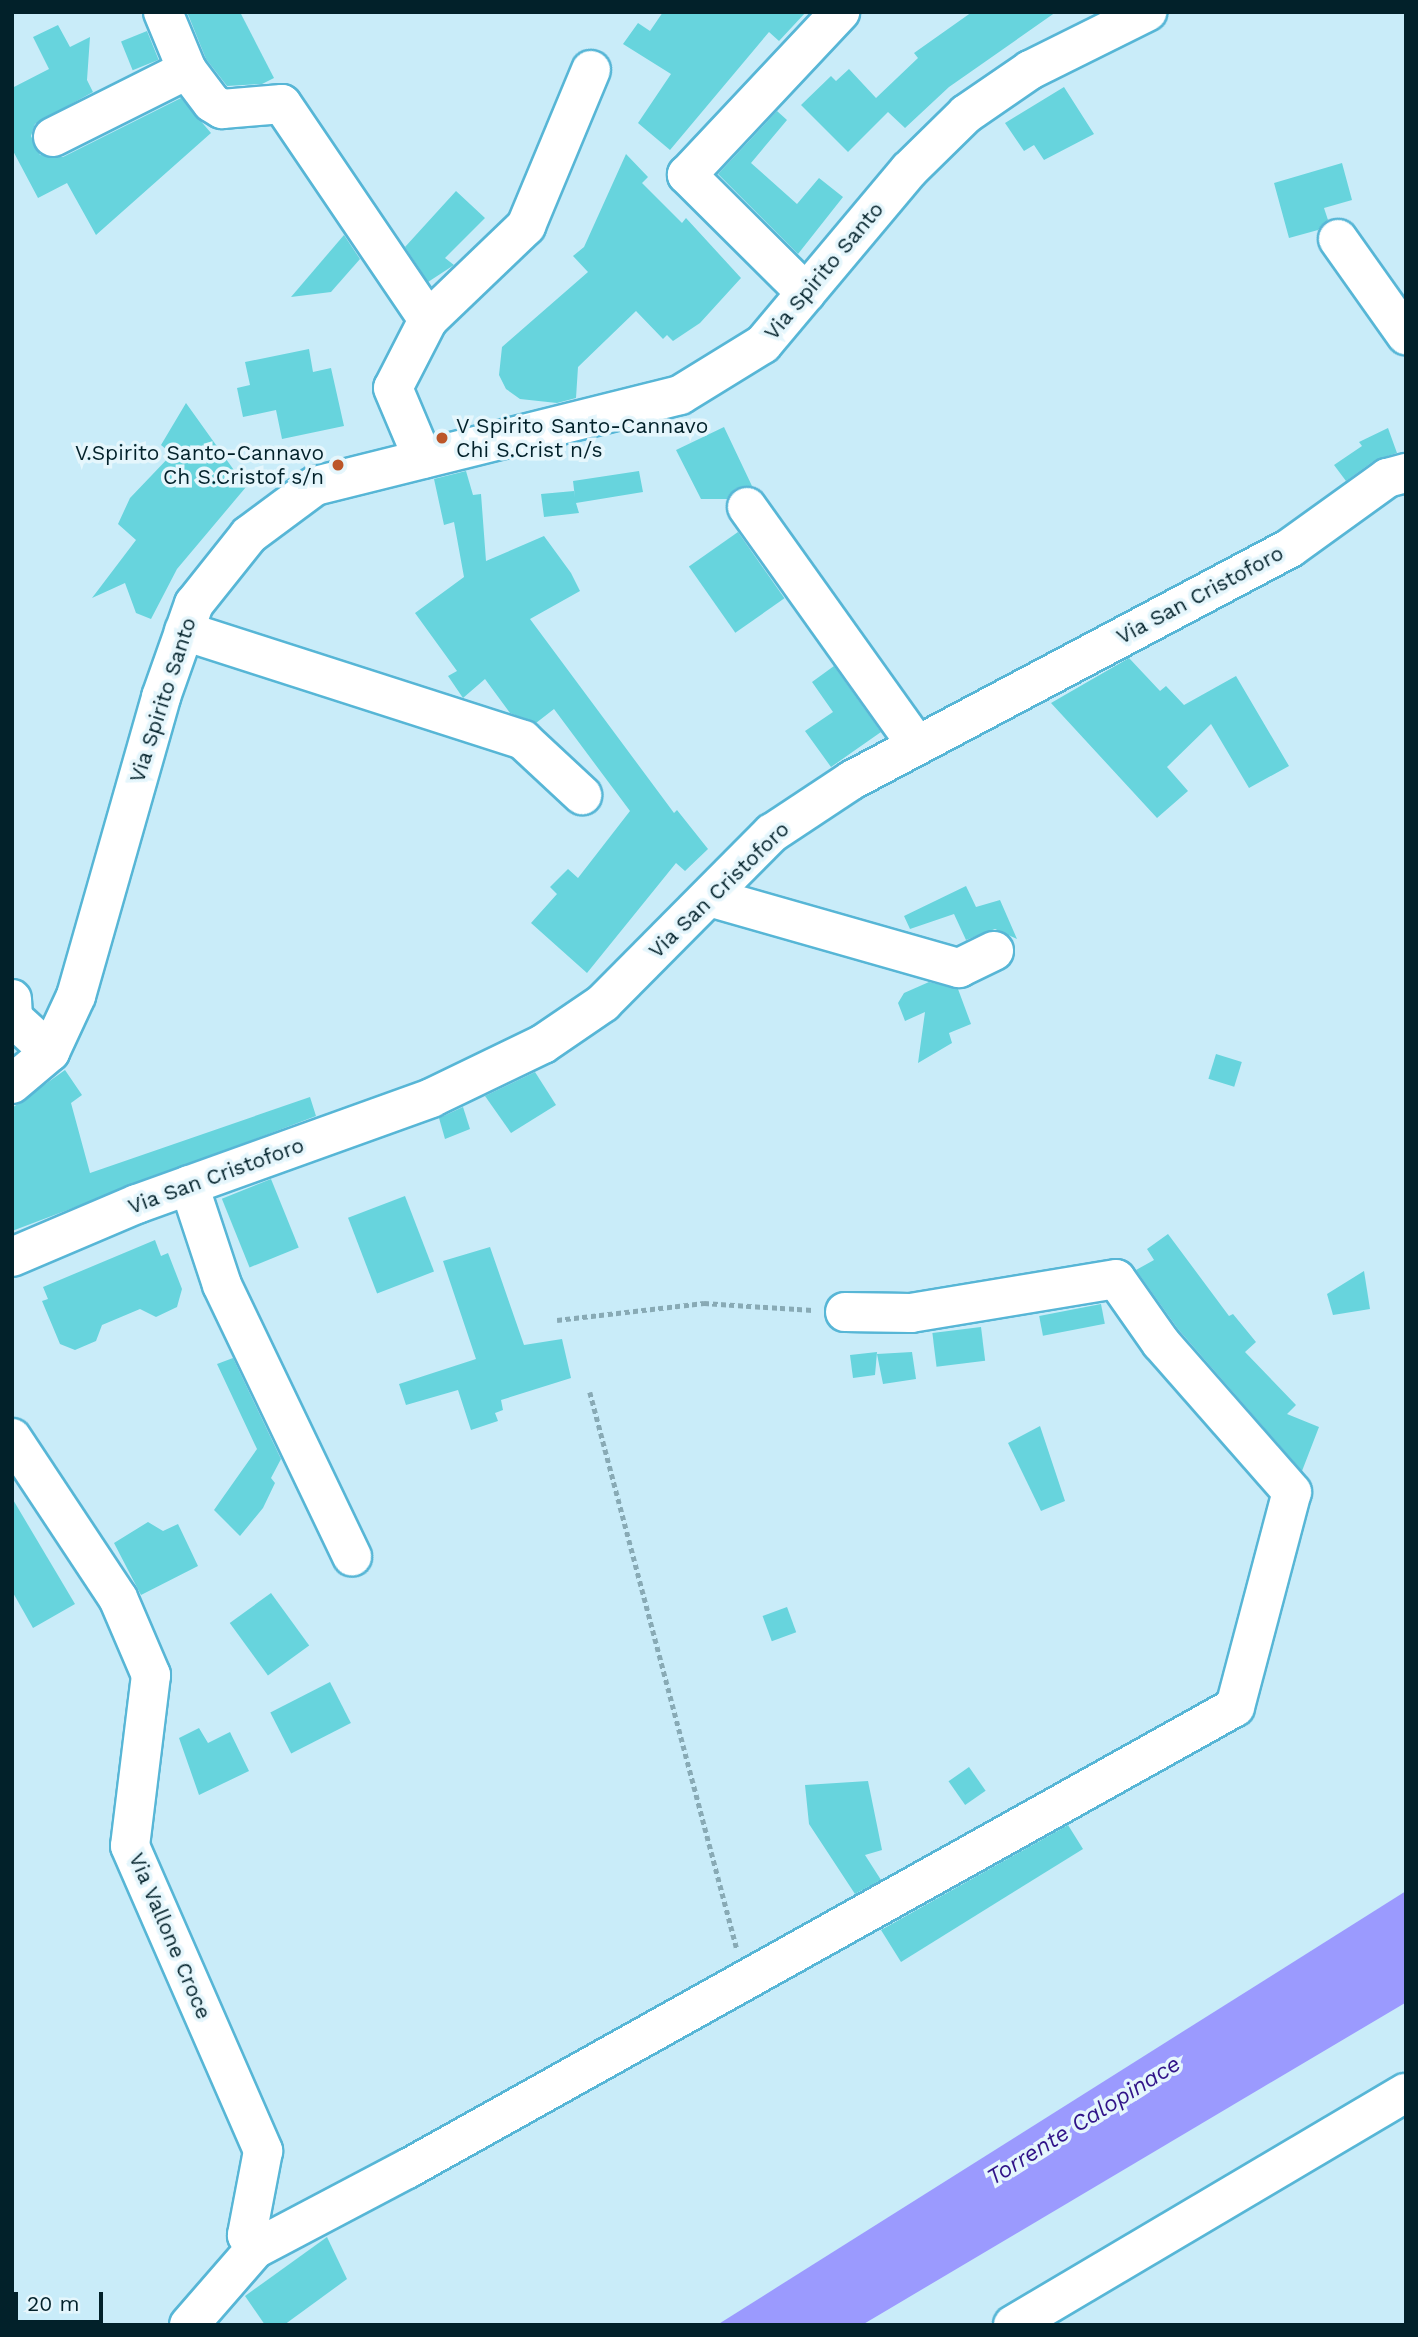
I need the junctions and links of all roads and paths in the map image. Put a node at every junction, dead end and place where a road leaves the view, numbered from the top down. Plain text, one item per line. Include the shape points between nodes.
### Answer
1 (163, 12) edge
2 (840, 12) edge
3 (1147, 12) edge
4 (187, 70) junction
5 (591, 71) dead end
6 (53, 137) dead end
7 (1338, 239) dead end
8 (806, 293) junction
9 (428, 320) junction
10 (1406, 335) edge
11 (423, 459) junction
12 (1406, 473) edge
13 (747, 507) dead end
14 (184, 631) junction
15 (917, 745) junction
16 (582, 795) dead end
17 (709, 897) junction
18 (993, 951) dead end
19 (12, 999) edge
20 (50, 1052) junction
21 (12, 1084) edge
22 (189, 1185) junction
23 (12, 1257) edge
24 (845, 1312) joint
25 (557, 1320) dead end
26 (590, 1392) dead end
27 (12, 1438) edge
28 (352, 1556) dead end
29 (746, 1980) junction
30 (1406, 2093) edge
31 (255, 2249) junction
32 (190, 2325) edge
33 (1013, 2325) edge

1 - 4 street
2 - 8 street via 687,175
3 - 8 street, Via Spirito Santo via 1030,70 966,114 909,170
4 - 6 street
4 - 9 street via 204,95 222,109 282,104
5 - 9 street via 526,226
7 - 10 street
8 - 11 street, Via Spirito Santo via 763,344 680,395
9 - 11 street via 393,388
11 - 14 street, Via Spirito Santo via 314,486 249,535 194,604
12 - 15 street, Via San Cristoforo via 1387,478 1290,548
13 - 15 street
14 - 16 street via 523,740
14 - 20 street, Via Spirito Santo via 76,996
15 - 17 street, Via San Cristoforo via 852,780 772,833
17 - 18 street via 959,968
17 - 22 street, Via San Cristoforo via 603,1003 543,1044 432,1098
19 - 20 street via 13,1018
20 - 21 street, Via Spirito Santo
22 - 23 street, Via San Cristoforo
22 - 28 street via 222,1285
24 - 25 path via 704,1303
24 - 29 street via 911,1313 1116,1279 1161,1342 1292,1492 1235,1707
26 - 29 path
27 - 31 street, Via Vallone Croce via 118,1598 150,1675 130,1846 263,2151 247,2235
29 - 31 street
30 - 33 street
31 - 32 street

